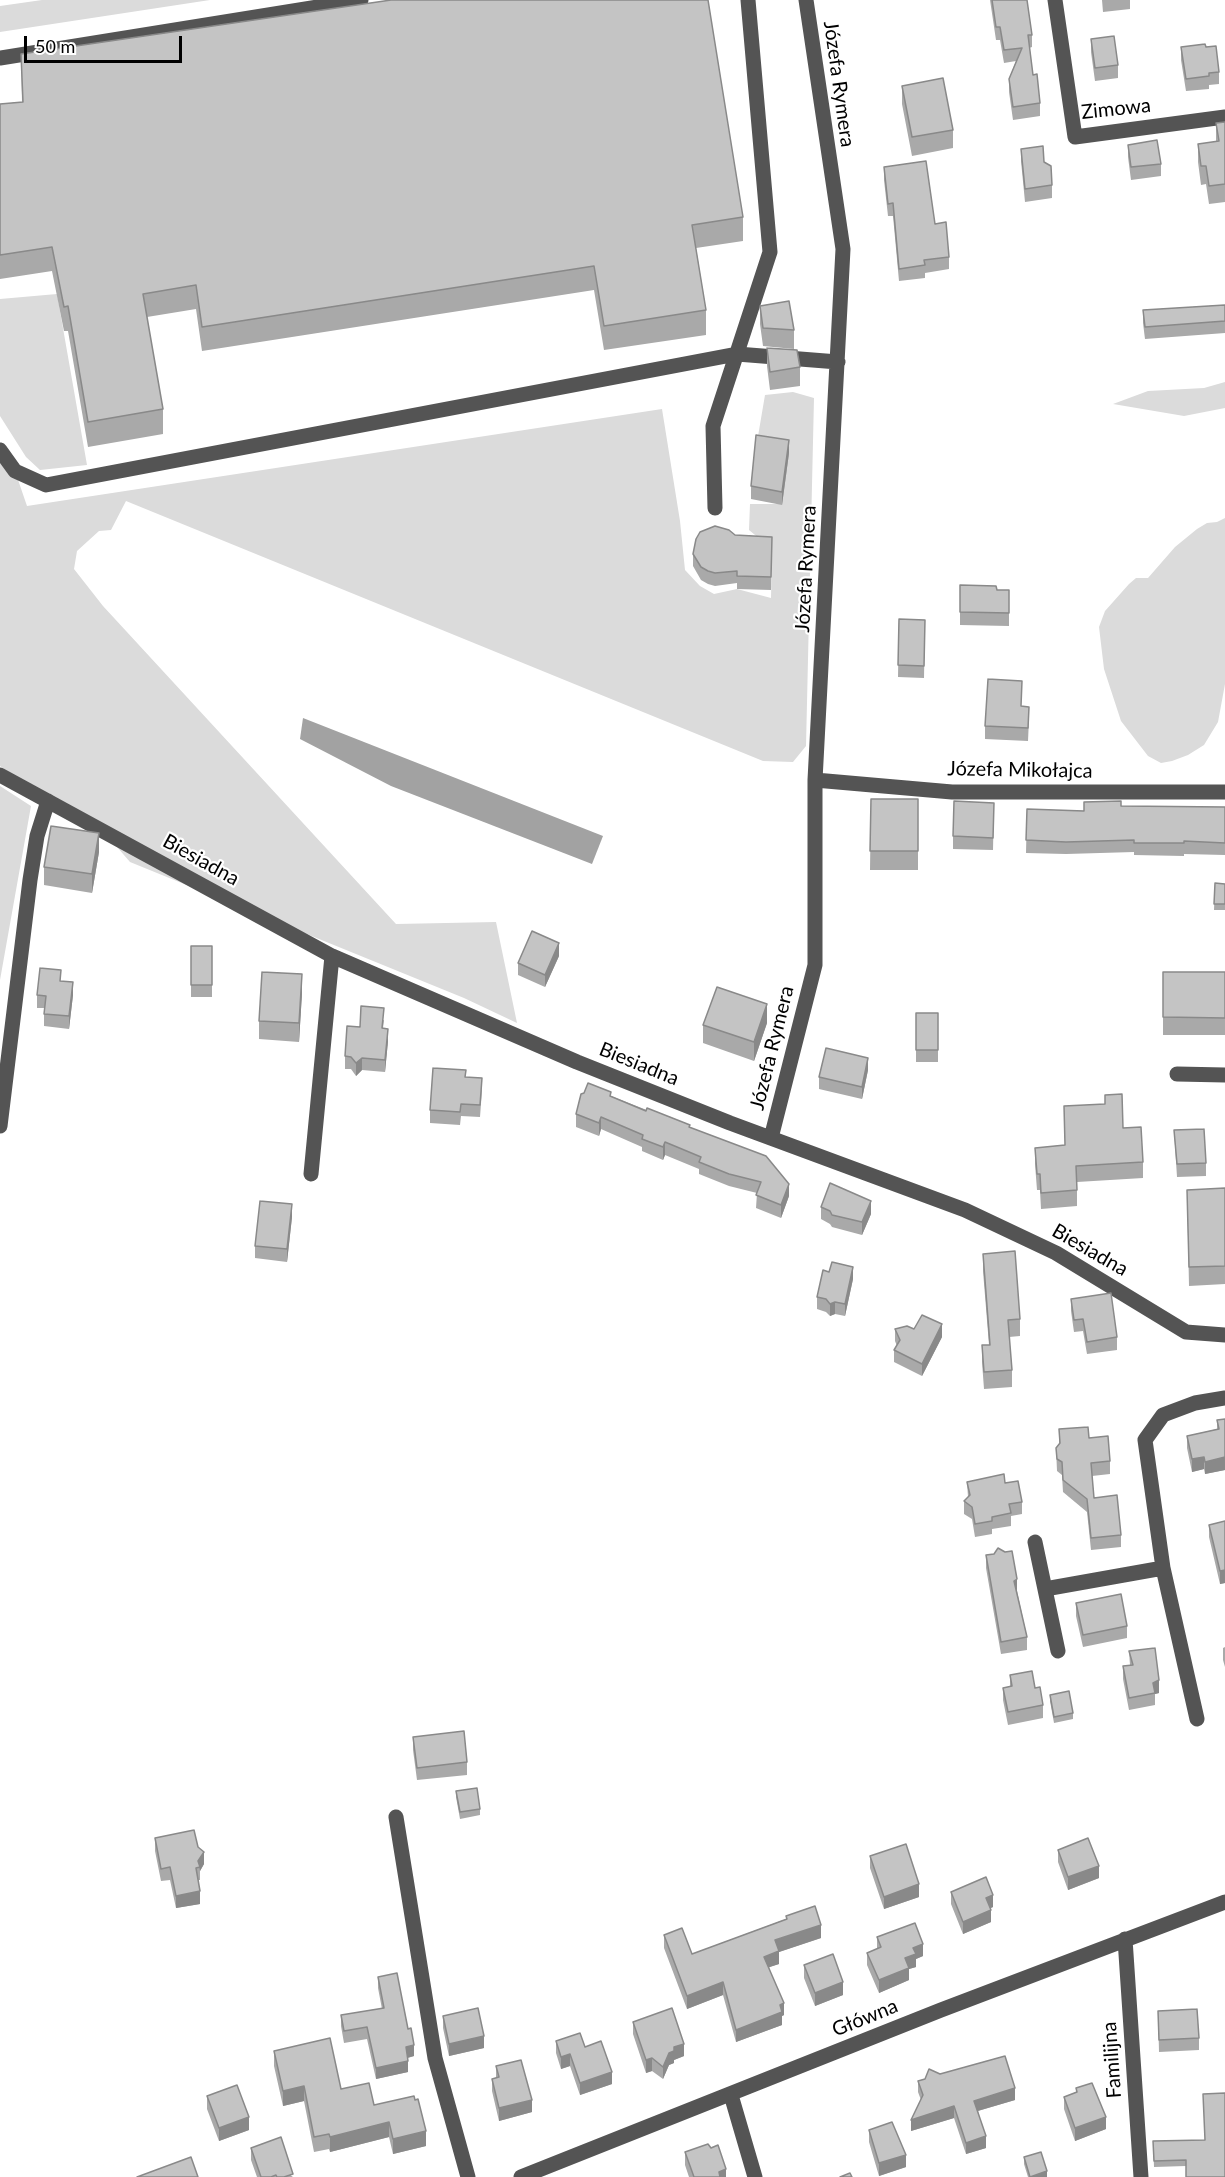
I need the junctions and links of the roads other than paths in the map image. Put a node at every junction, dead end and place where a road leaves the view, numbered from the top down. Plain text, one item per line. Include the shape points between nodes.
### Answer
1 (361, 0) edge
2 (748, 0) edge
3 (806, 0) edge
4 (1055, 0) edge
5 (0, 58) edge
6 (1225, 117) edge
7 (737, 354) junction
8 (838, 362) junction
9 (0, 450) edge
10 (715, 508) dead end
11 (0, 775) edge
12 (815, 780) junction
13 (1225, 792) edge
14 (48, 801) junction
15 (332, 956) junction
16 (1177, 1074) dead end
17 (1225, 1075) edge
18 (0, 1126) edge
19 (771, 1138) junction
20 (311, 1174) dead end
21 (1225, 1335) edge
22 (1225, 1398) edge
23 (1035, 1542) dead end
24 (1163, 1569) junction
25 (1045, 1589) junction
26 (1058, 1651) dead end
27 (1197, 1719) dead end
28 (396, 1817) dead end
29 (1225, 1902) edge
30 (1125, 1939) junction
31 (731, 2095) junction
32 (468, 2177) edge
33 (521, 2177) edge
34 (755, 2177) edge
35 (1141, 2177) edge

1 - 5 street
2 - 7 street via 770,252
3 - 8 street, Józefa Rymera via 843,249
4 - 6 street, Zimowa via 1075,137
7 - 8 street
7 - 9 street via 46,485 15,471
7 - 10 street via 713,426
8 - 12 street, Józefa Rymera
11 - 14 street, Biesiadna
12 - 13 street, Józefa Mikołajca via 952,792
12 - 19 street, Józefa Rymera via 815,966
14 - 15 street, Biesiadna
14 - 18 street via 30,880
15 - 19 street, Biesiadna via 577,1062
15 - 20 street
16 - 17 street
19 - 21 street, Biesiadna via 965,1210 1056,1253 1186,1332
22 - 24 street via 1195,1403 1163,1415 1145,1440
23 - 25 street
24 - 25 street
24 - 27 street
25 - 26 street
28 - 32 street via 435,2058
29 - 30 street, Główna
30 - 31 street, Główna
30 - 35 street, Familijna
31 - 33 street, Główna
31 - 34 street

